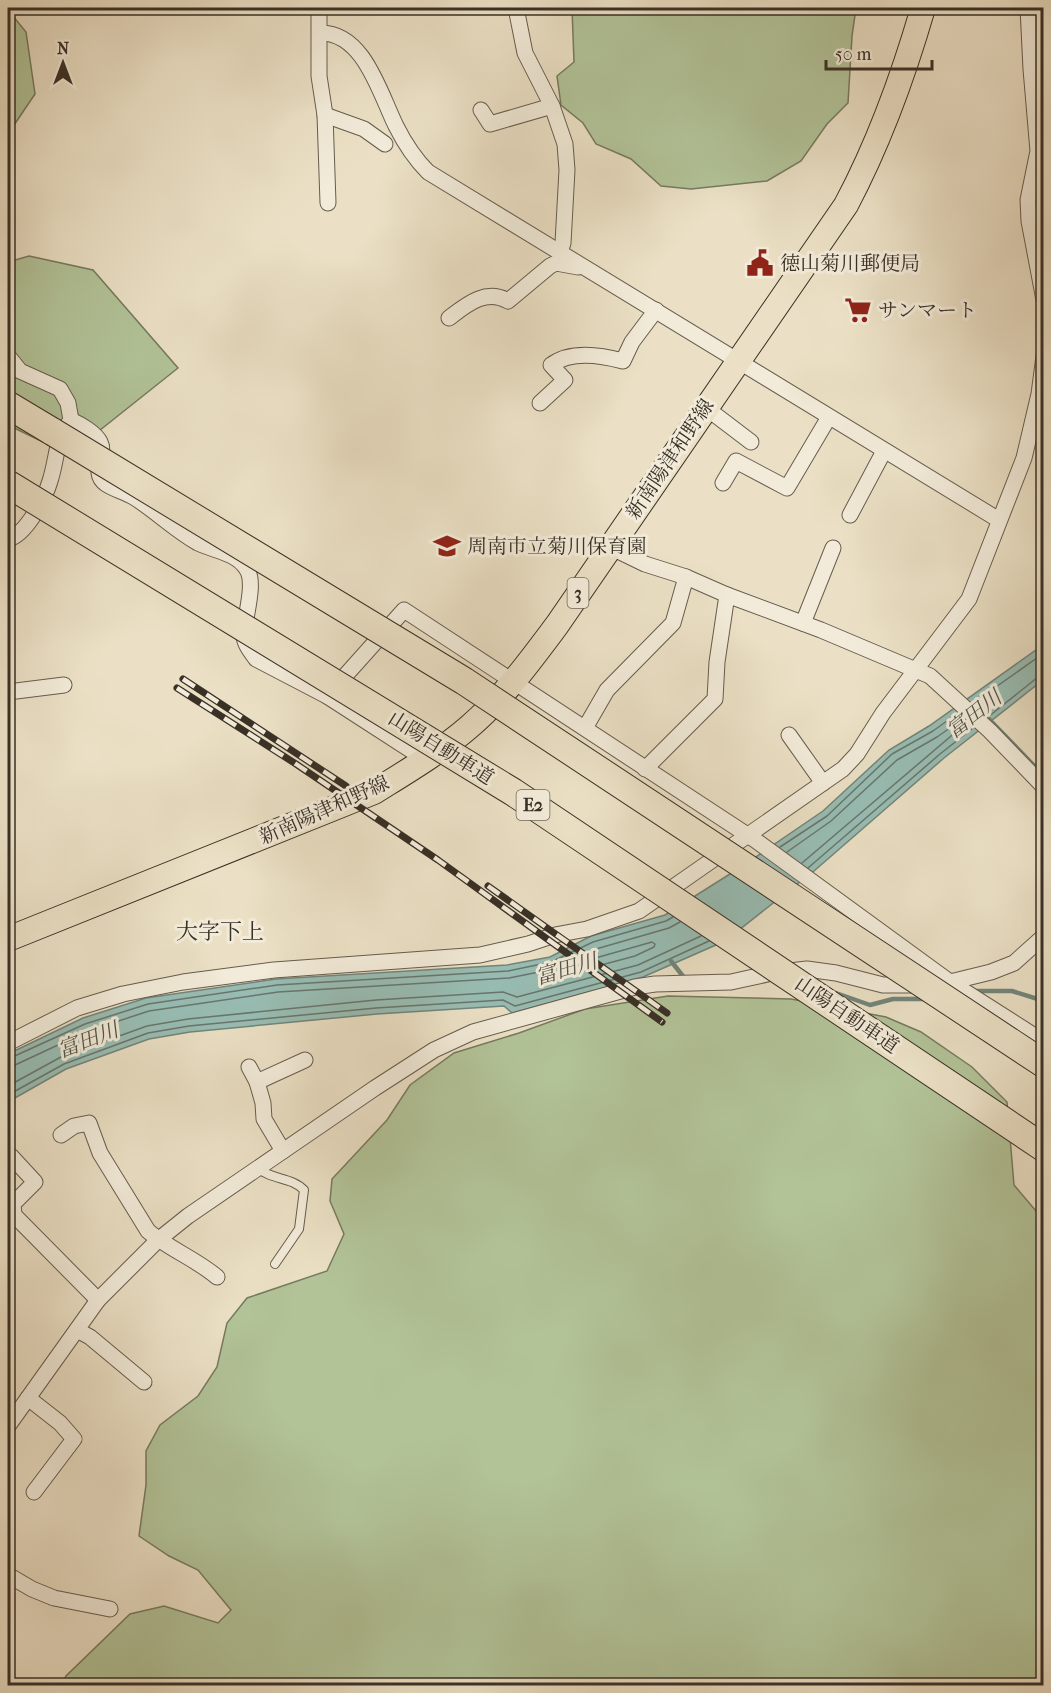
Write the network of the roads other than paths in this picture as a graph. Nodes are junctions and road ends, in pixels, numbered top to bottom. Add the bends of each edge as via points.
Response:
1 (319, 8) edge
2 (516, 8) edge
3 (923, 8) edge
4 (1028, 8) edge
5 (320, 33) junction
6 (552, 106) junction
7 (481, 110) dead end
8 (325, 116) junction
9 (385, 144) dead end
10 (328, 203) dead end
11 (560, 252) junction
12 (584, 266) junction
13 (1044, 300) edge
14 (657, 310) junction
15 (449, 318) dead end
16 (8, 356) edge
17 (1044, 356) edge
18 (738, 361) junction
19 (540, 403) dead end
20 (8, 405) edge
21 (705, 407) junction
22 (829, 417) junction
23 (62, 426) junction
24 (751, 442) dead end
25 (884, 450) junction
26 (723, 483) dead end
27 (8, 484) edge
28 (850, 516) dead end
29 (999, 520) junction
30 (8, 539) edge
31 (610, 547) junction
32 (833, 548) dead end
33 (686, 577) junction
34 (727, 595) junction
35 (803, 623) junction
36 (916, 669) junction
37 (513, 682) junction
38 (64, 685) dead end
39 (8, 692) edge
40 (327, 696) junction
41 (585, 728) junction
42 (789, 735) dead end
43 (426, 760) junction
44 (645, 770) junction
45 (823, 783) junction
46 (1042, 784) edge
47 (751, 837) junction
48 (1044, 936) edge
49 (8, 939) edge
50 (950, 982) junction
51 (1044, 1042) edge
52 (8, 1043) edge
53 (305, 1060) dead end
54 (1044, 1064) edge
55 (249, 1067) dead end
56 (257, 1083) junction
57 (61, 1135) dead end
58 (1044, 1148) edge
59 (283, 1151) junction
60 (11, 1156) dead end
61 (258, 1168) junction
62 (158, 1240) junction
63 (275, 1264) dead end
64 (217, 1277) dead end
65 (98, 1300) junction
66 (77, 1330) junction
67 (144, 1382) dead end
68 (28, 1398) junction
69 (8, 1426) edge
70 (34, 1492) dead end
71 (8, 1575) edge
72 (110, 1609) dead end

1 - 5 street
2 - 6 street via 525,53
3 - 18 main road, 新南陽津和野線 / 3 via 904,72 869,163 846,205
4 - 13 street via 1038,151 1028,200 1029,221
5 - 8 street via 319,76
5 - 11 street via 328,33 355,48 368,64 397,128 428,172
6 - 7 street via 490,124
6 - 11 street via 565,144 567,170
8 - 9 street via 364,129
8 - 10 street
11 - 12 street
12 - 14 street
12 - 15 street via 556,263 508,301 499,296 474,300
14 - 18 street
14 - 19 street via 632,342 623,361 581,355 559,359 551,365 565,380
16 - 23 street via 20,371 60,389 68,403
17 - 29 street via 1024,458
18 - 21 main road, 新南陽津和野線 / 3
18 - 22 street
20 - 23 highway
21 - 24 street
21 - 31 main road, 新南陽津和野線 / 3
22 - 25 street
22 - 26 street via 787,488 736,461
23 - 30 street via 42,501 24,528
23 - 40 street via 100,441 99,474 104,483 134,497 201,544 233,556 246,568 250,577 244,637 248,649 256,659
23 - 54 highway, bridge via 464,681
25 - 28 street
25 - 29 street
27 - 58 highway, 山陽自動車道 / E2, bridge via 513,792
29 - 36 street via 969,599
31 - 33 street
31 - 37 main road, 新南陽津和野線 / 3
32 - 35 street
33 - 34 street
33 - 41 street via 673,623 607,690
34 - 35 street
34 - 44 street via 715,699
35 - 36 street
36 - 45 street via 857,754
36 - 46 street via 930,676
37 - 40 street via 404,610
37 - 41 street
37 - 43 main road, 新南陽津和野線 / 3 via 470,727
38 - 39 street
40 - 43 street
41 - 44 street
42 - 45 street
43 - 49 main road, 新南陽津和野線 / 3 via 374,792
44 - 47 street
45 - 47 street
47 - 50 street
47 - 52 street via 639,911 587,929 480,955 274,970 183,982 77,1008
48 - 50 street via 1014,963
50 - 51 street
50 - 59 street via 883,986 807,969 731,982 635,987 473,1032 434,1050
53 - 56 street
55 - 56 street
56 - 59 street via 264,1119
57 - 62 street via 74,1126 89,1123 100,1153 148,1231
59 - 61 street
60 - 65 street via 35,1182 12,1204 14,1215
61 - 62 street
61 - 63 lane via 298,1184 303,1190 299,1229
62 - 64 street
62 - 65 street
65 - 66 street
66 - 67 street
66 - 68 street
68 - 69 street
68 - 70 street via 74,1439
71 - 72 street via 54,1598

